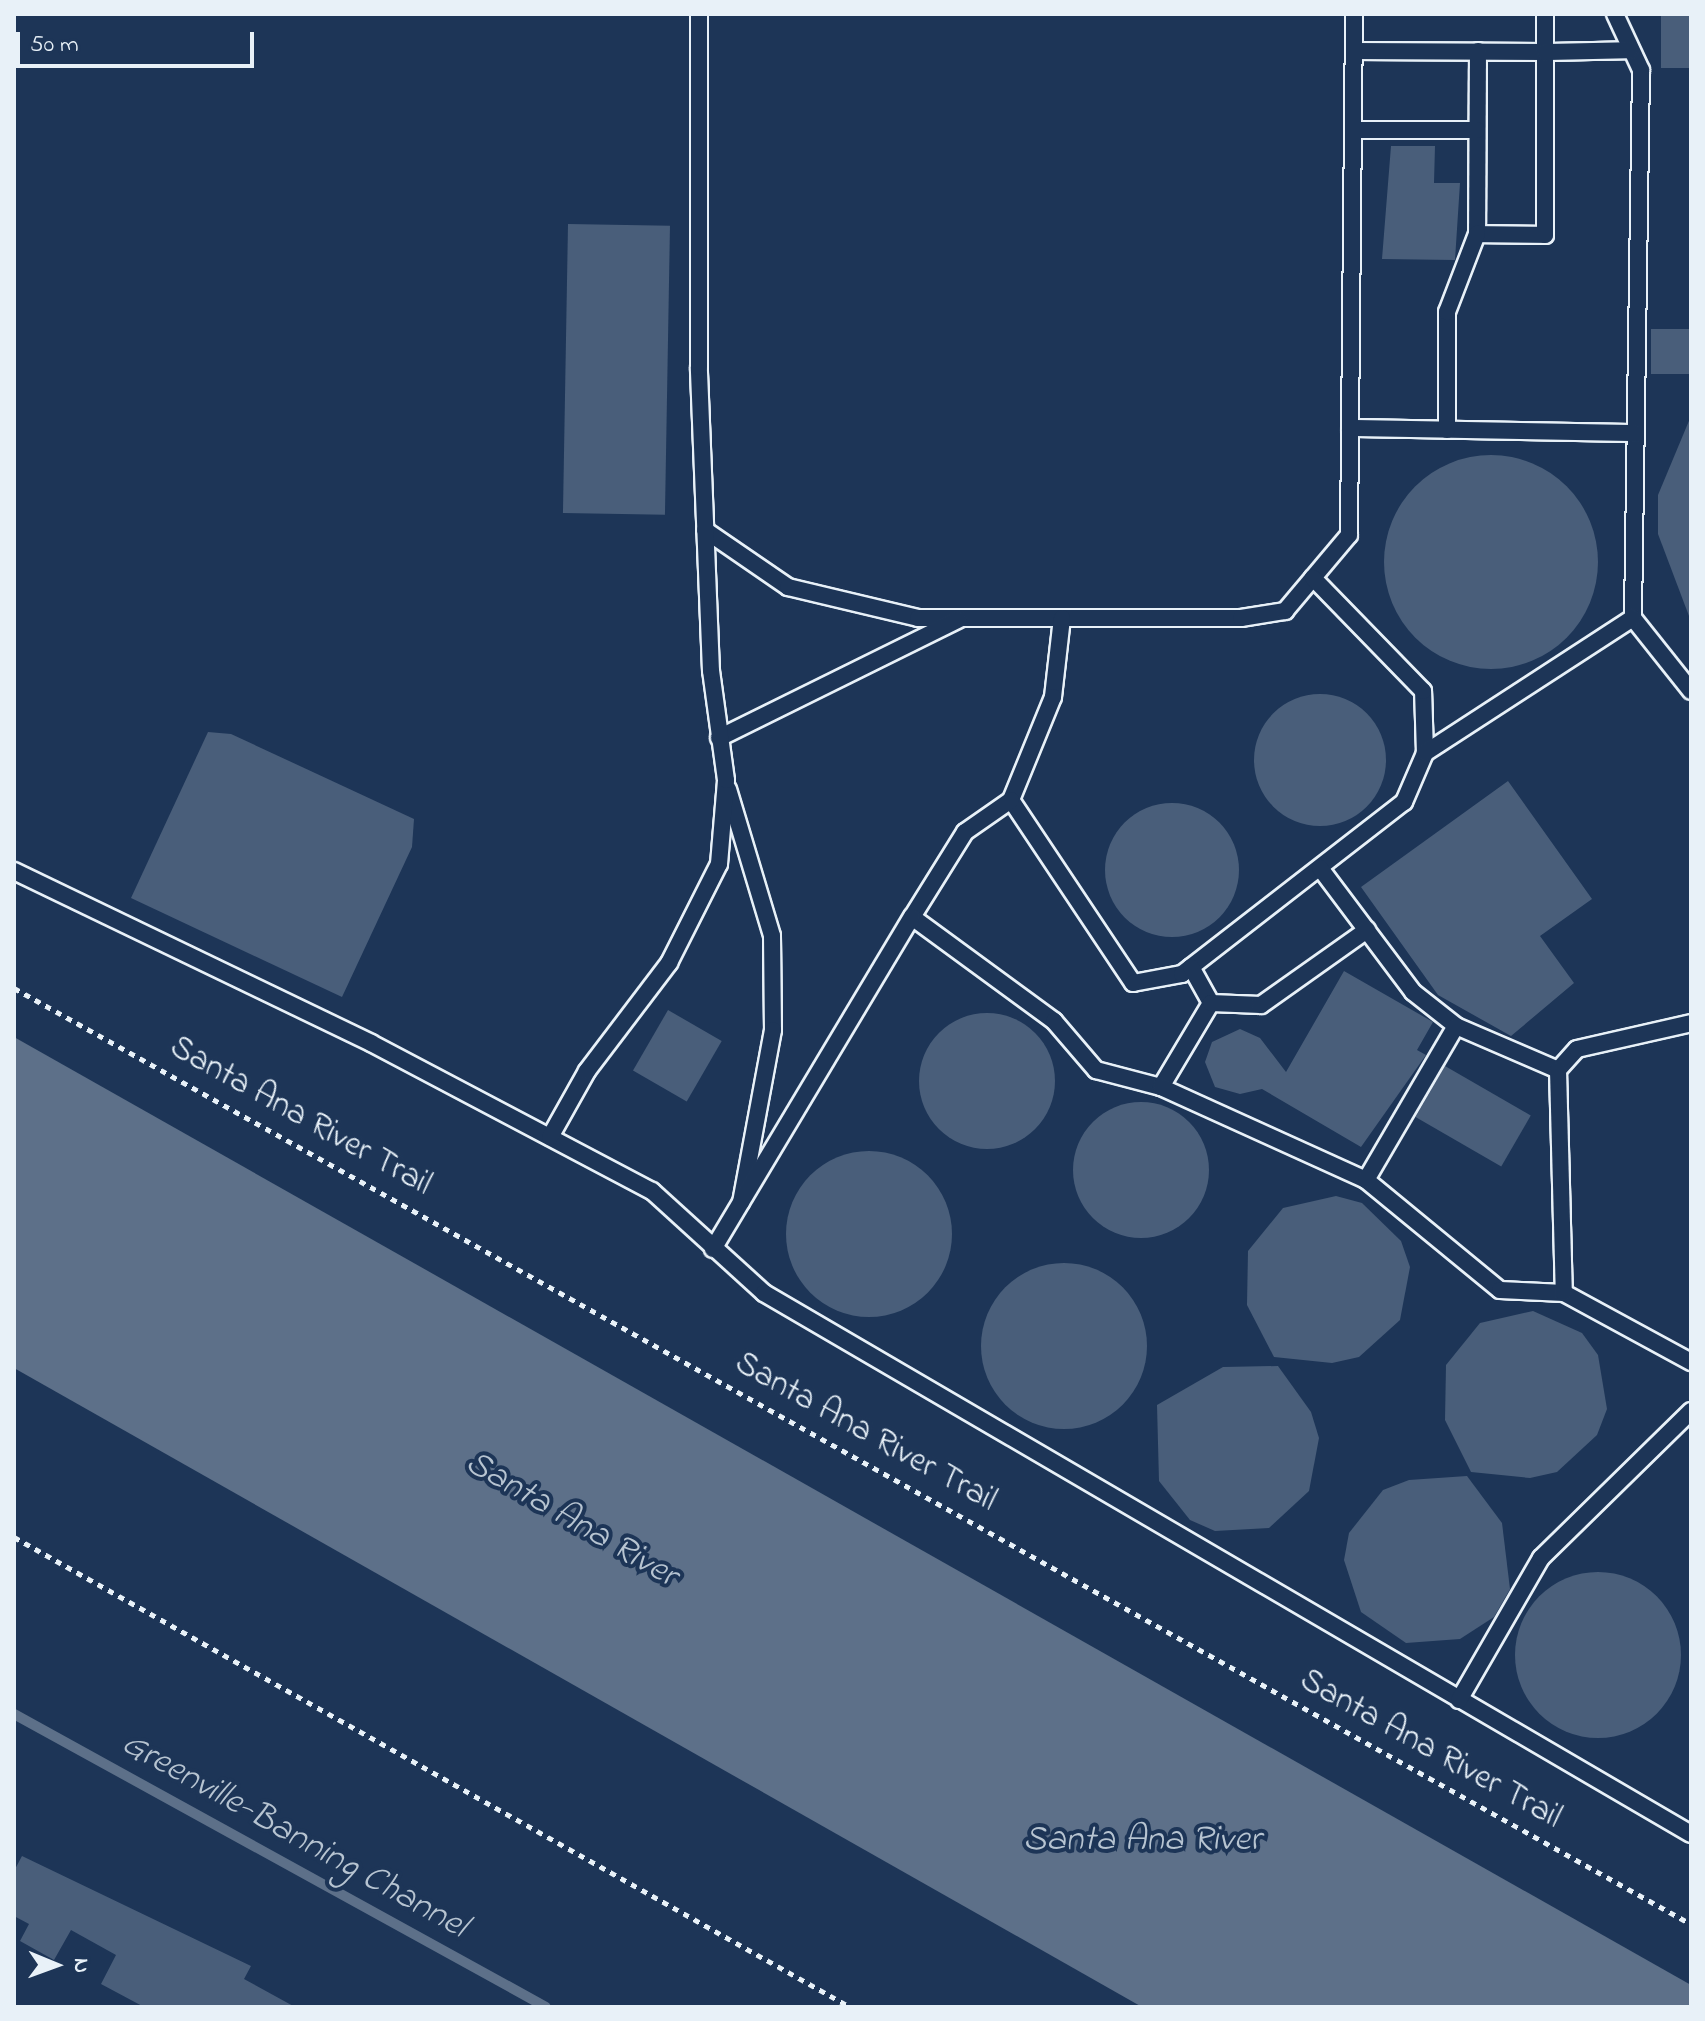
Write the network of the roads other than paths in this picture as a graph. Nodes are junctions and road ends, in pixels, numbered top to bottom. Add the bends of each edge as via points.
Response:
1 (699, 14) edge
2 (1354, 14) edge
3 (1545, 14) edge
4 (1615, 14) edge
5 (1630, 50) junction
6 (1354, 51) junction
7 (1478, 51) junction
8 (1545, 52) junction
9 (1353, 130) junction
10 (1477, 130) junction
11 (1477, 234) junction
12 (1350, 428) junction
13 (1447, 430) junction
14 (1636, 433) junction
15 (705, 530) junction
16 (1313, 578) junction
17 (963, 618) junction
18 (1062, 618) junction
19 (1633, 618) junction
20 (1691, 691) edge
21 (719, 738) junction
22 (1425, 753) junction
23 (726, 780) junction
24 (1011, 800) junction
25 (1320, 868) junction
26 (14, 871) edge
27 (912, 917) junction
28 (1367, 930) junction
29 (1191, 967) junction
30 (1211, 1003) junction
31 (1691, 1023) edge
32 (1456, 1026) junction
33 (1558, 1070) junction
34 (1161, 1087) junction
35 (550, 1137) junction
36 (1366, 1180) junction
37 (741, 1202) junction
38 (713, 1249) junction
39 (1564, 1293) junction
40 (1691, 1362) edge
41 (1691, 1411) edge
42 (1459, 1700) junction
43 (1691, 1834) edge

1 - 15 lane
2 - 6 lane
3 - 8 lane
4 - 5 lane
5 - 8 lane
5 - 14 lane via 1641,70
6 - 7 lane
6 - 9 lane
7 - 8 lane
7 - 10 lane
8 - 11 lane via 1545,235
9 - 10 lane
9 - 12 lane
10 - 11 lane
11 - 13 lane via 1447,312
12 - 13 lane
12 - 16 lane via 1349,535
13 - 14 lane
14 - 19 lane
15 - 17 lane via 788,587 918,618
15 - 21 lane
16 - 18 lane via 1285,611 1241,618
16 - 22 lane via 1423,691
17 - 18 lane
17 - 21 lane
18 - 24 lane via 1053,697
19 - 20 lane
19 - 22 lane
21 - 23 lane
22 - 25 lane via 1404,802
23 - 35 lane via 719,864 669,963 587,1071
23 - 37 lane via 772,936 773,1030
24 - 27 lane via 965,832
24 - 29 lane via 1133,983
25 - 28 lane
25 - 29 lane
26 - 35 lane
27 - 34 lane via 1054,1021 1096,1070
27 - 37 lane
28 - 30 lane via 1261,1005
28 - 32 lane via 1413,992
29 - 30 lane
30 - 34 lane
31 - 33 lane via 1577,1049
32 - 33 lane
32 - 36 lane
33 - 39 lane
34 - 36 lane
35 - 38 lane via 652,1191
36 - 39 lane via 1500,1290
37 - 38 lane
38 - 42 lane via 764,1293
39 - 40 lane
41 - 42 lane via 1541,1558
42 - 43 lane

